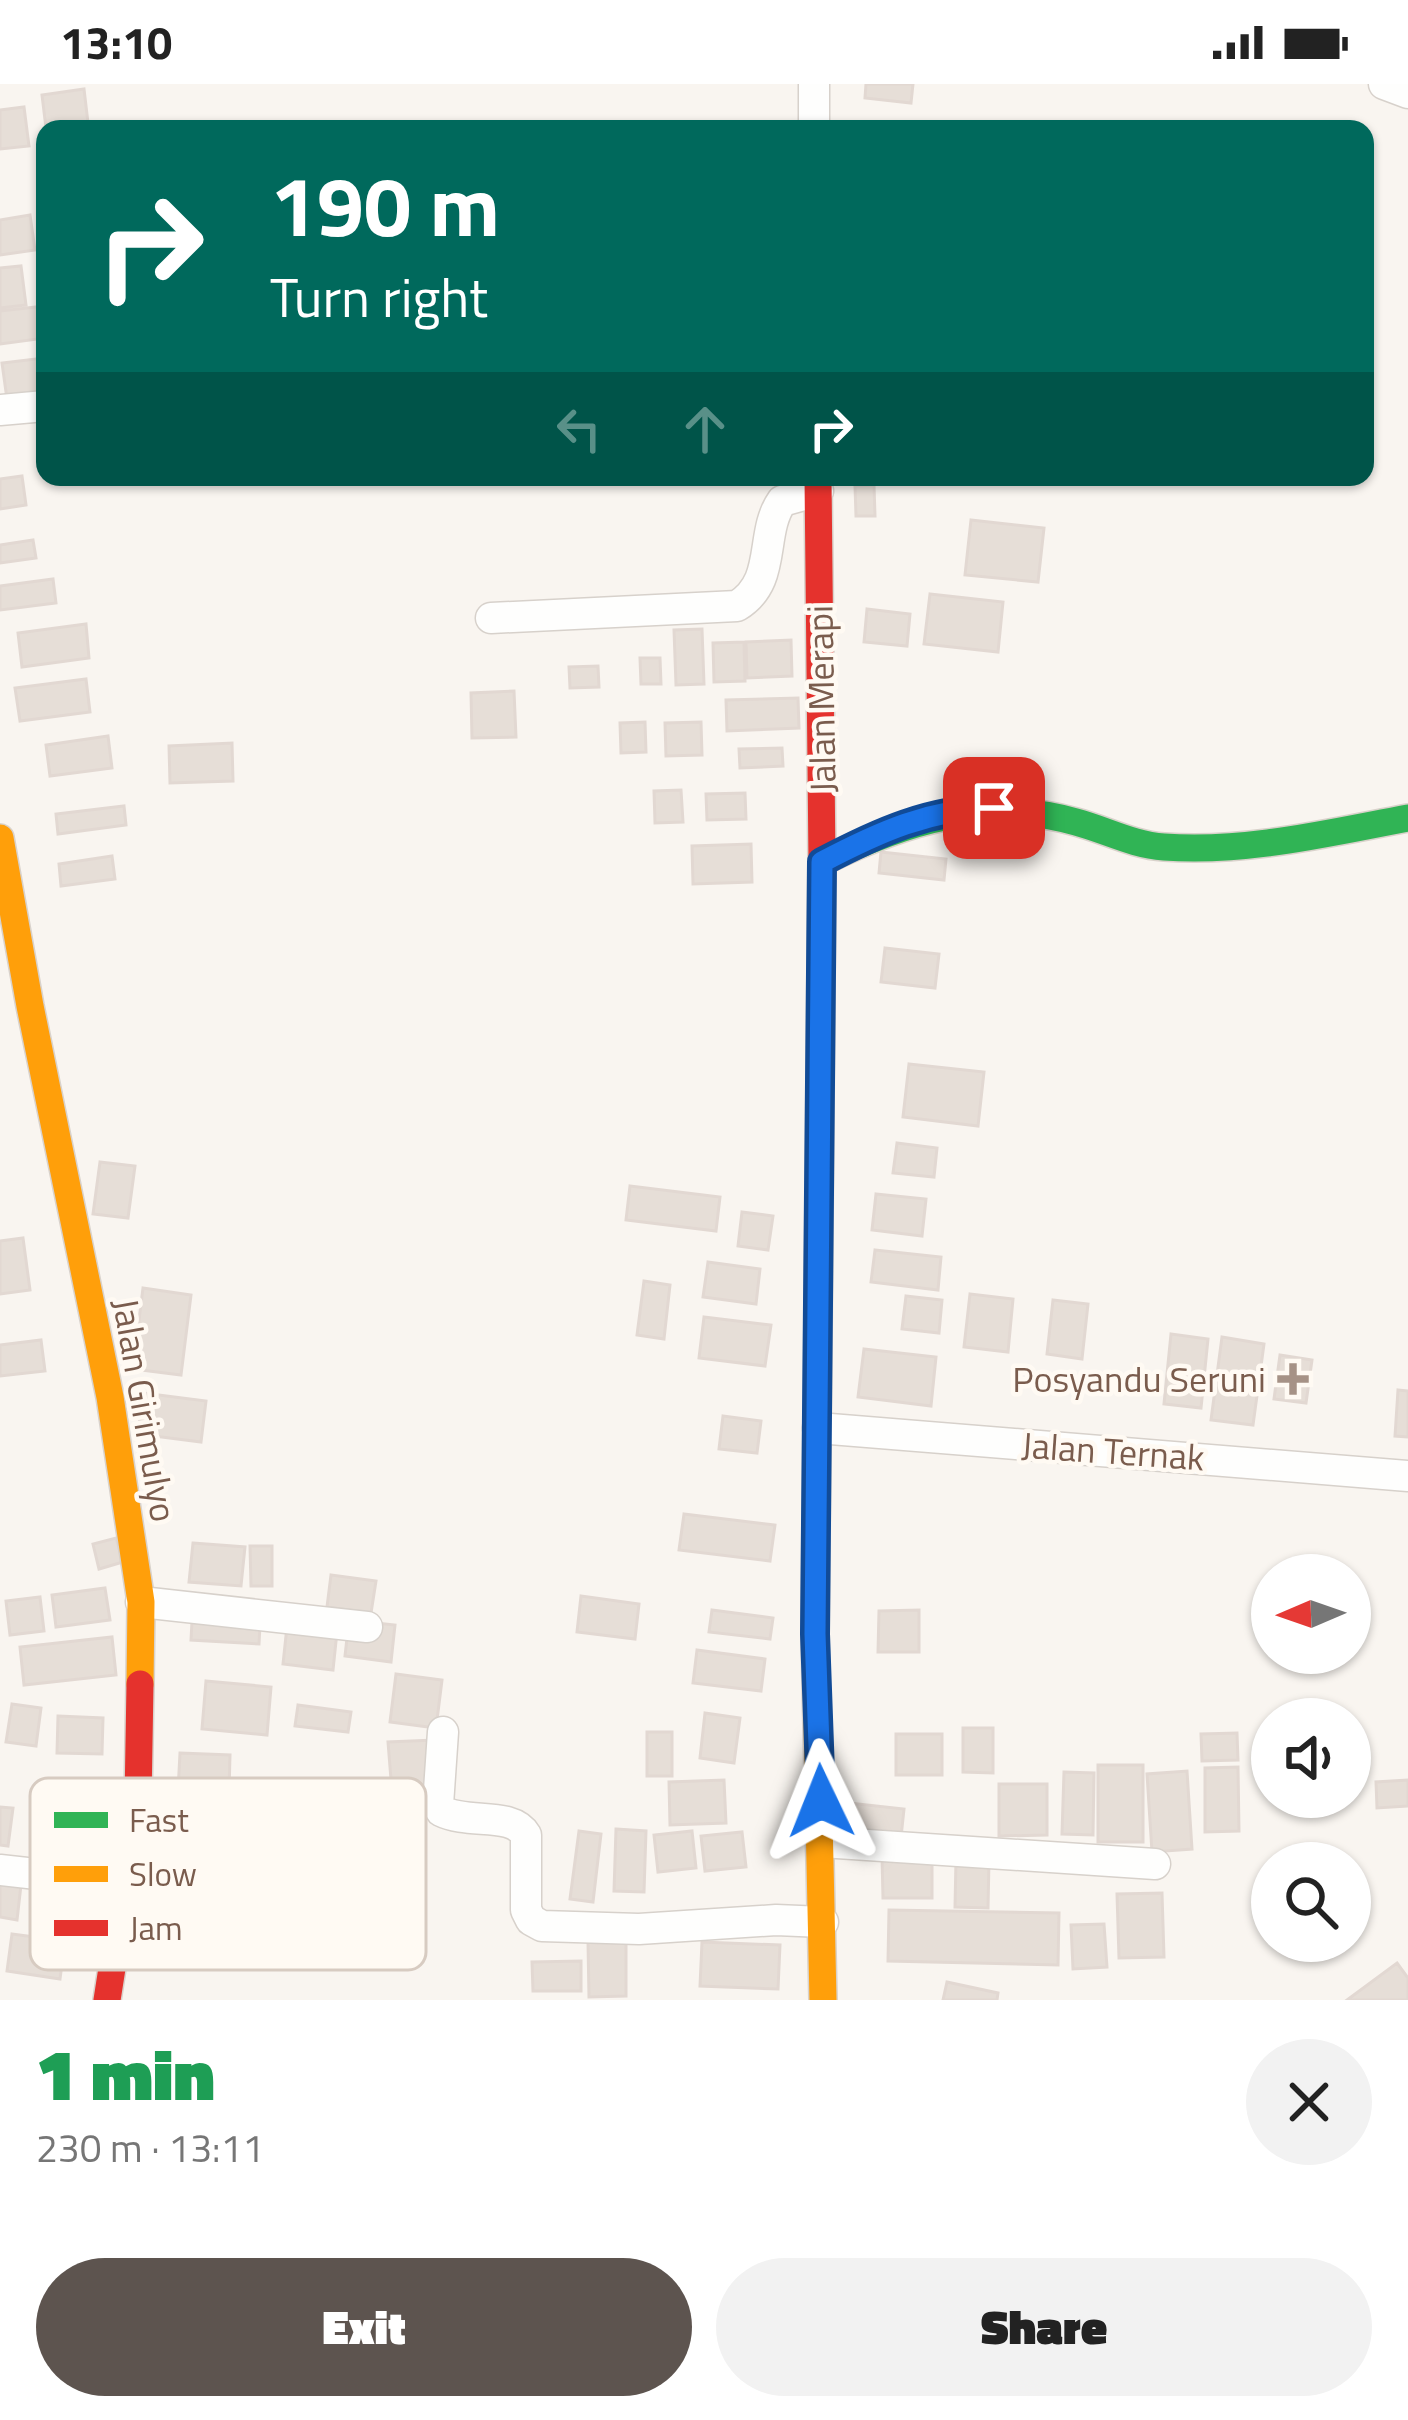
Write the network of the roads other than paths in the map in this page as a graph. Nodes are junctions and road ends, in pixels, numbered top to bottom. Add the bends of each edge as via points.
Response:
1 (814, 84) edge
2 (1384, 84) edge
3 (1408, 93) edge
4 (814, 120) edge
5 (36, 407) edge
6 (0, 410) edge
7 (814, 486) edge
8 (818, 486) edge
9 (491, 618) dead end
10 (1408, 818) edge
11 (0, 838) edge
12 (822, 862) junction
13 (12, 961) edge
14 (818, 1428) junction
15 (1408, 1476) edge
16 (141, 1602) junction
17 (367, 1628) dead end
18 (443, 1732) dead end
19 (138, 1778) edge
20 (822, 1842) junction
21 (1155, 1864) dead end
22 (0, 1870) edge
23 (30, 1873) edge
24 (823, 1922) junction
25 (112, 1970) edge
26 (107, 2000) edge
27 (823, 2000) edge

1 - 4 street
2 - 3 street
5 - 6 street
7 - 9 street via 782,500 769,562 737,606
8 - 12 street, Jalan Merapi
10 - 12 street via 1203,849 1156,847 1039,814 969,808 884,830
11 - 13 street, Jalan Girimulyo
12 - 14 street, Jalan Merapi
13 - 16 street, Jalan Girimulyo via 110,1397
14 - 15 street, Jalan Ternak
14 - 20 street, Jalan Merapi
16 - 17 street
16 - 19 street, Jalan Girimulyo
18 - 24 street via 441,1811 520,1825 526,1910 542,1926
20 - 21 street
20 - 24 street, Jalan Merapi
22 - 23 street
24 - 27 street, Jalan Merapi
25 - 26 street, Jalan Girimulyo

